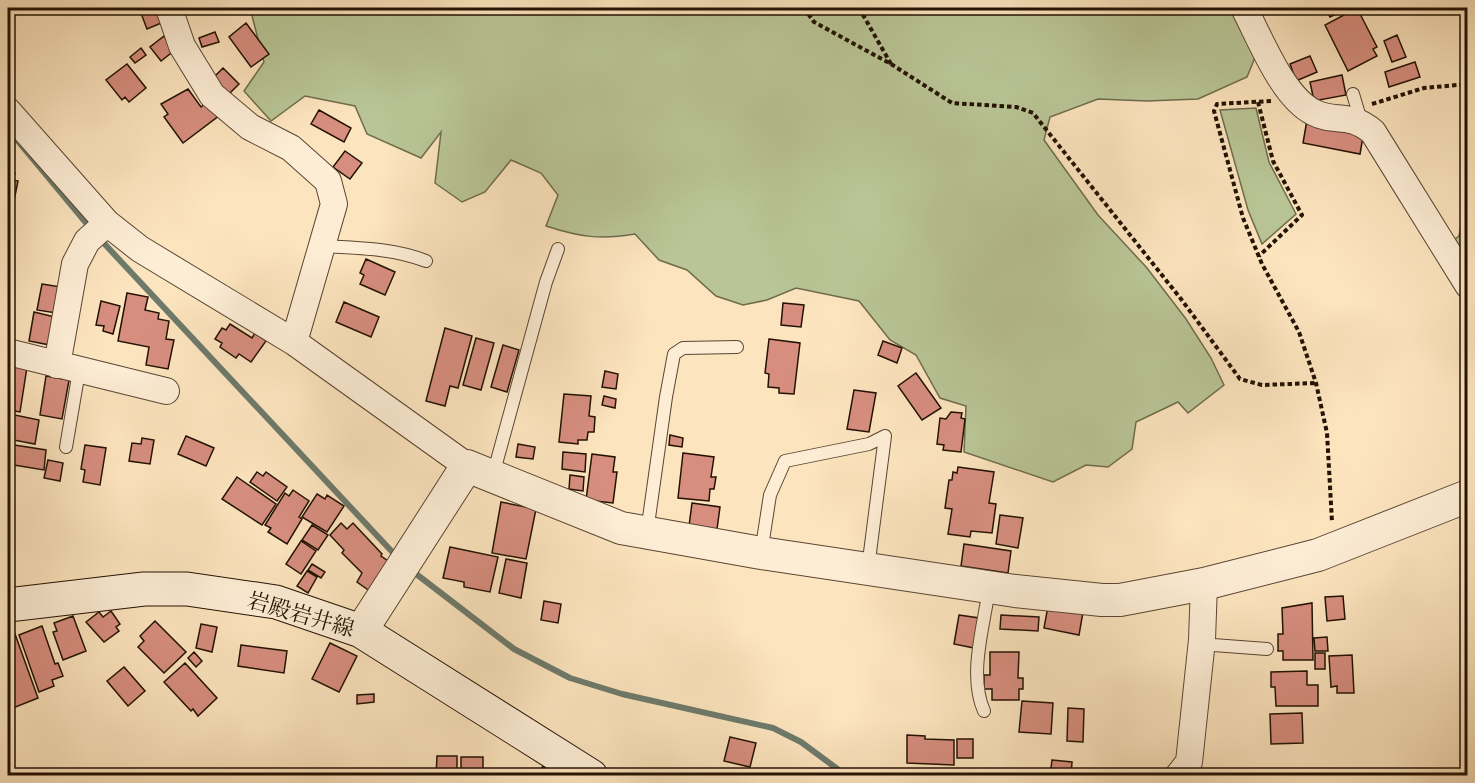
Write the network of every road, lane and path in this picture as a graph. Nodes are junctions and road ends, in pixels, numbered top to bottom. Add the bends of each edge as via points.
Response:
1 (169, 8) edge
2 (804, 8) edge
3 (859, 8) edge
4 (1244, 8) edge
5 (891, 64) junction
6 (1467, 84) edge
7 (1353, 94) dead end
8 (1295, 98) junction
9 (1258, 102) junction
10 (8, 111) edge
11 (1359, 114) junction
12 (107, 223) junction
13 (322, 246) junction
14 (558, 249) dead end
15 (1259, 256) junction
16 (426, 261) dead end
17 (1467, 285) edge
18 (294, 342) junction
19 (737, 347) dead end
20 (8, 352) edge
21 (68, 368) junction
22 (1316, 383) junction
23 (166, 391) dead end
24 (66, 447) dead end
25 (479, 472) junction
26 (1467, 496) edge
27 (647, 533) junction
28 (1333, 549) junction
29 (761, 553) junction
30 (868, 569) junction
31 (1204, 584) junction
32 (989, 587) junction
33 (8, 604) edge
34 (361, 631) junction
35 (1202, 640) junction
36 (1267, 648) dead end
37 (984, 711) dead end
38 (1183, 775) edge
39 (591, 776) edge

1 - 13 street via 183,46 212,95 250,127 291,148 328,181 334,204
2 - 5 path via 814,22
3 - 5 path
4 - 8 street
5 - 22 path via 952,102 1016,107 1033,113 1240,379 1262,385
6 - 11 path via 1424,88
7 - 11 lane
8 - 9 path
8 - 11 street via 1315,114
9 - 15 path via 1273,161 1302,214
9 - 15 path via 1217,104 1214,111 1244,218
10 - 12 street
11 - 17 street
12 - 18 street via 140,249
12 - 21 street via 87,241 75,264
13 - 16 lane via 384,250
13 - 18 street
14 - 25 lane
15 - 22 path via 1299,332
18 - 25 street
19 - 27 lane via 683,348 674,354
20 - 21 street
21 - 23 street
21 - 24 lane
22 - 28 path via 1327,433
25 - 27 street via 596,520
25 - 34 street
26 - 28 street
27 - 29 street
28 - 31 street
29 - 30 street
29 - 30 lane via 770,495 785,461 869,444 885,436
30 - 32 street
31 - 32 street via 1119,600
31 - 35 street
32 - 37 lane via 977,684
33 - 34 main road, 岩殿岩井線 via 187,588 276,602
34 - 39 main road, 岩殿岩井線
35 - 36 lane via 1213,645
35 - 38 street via 1189,762

